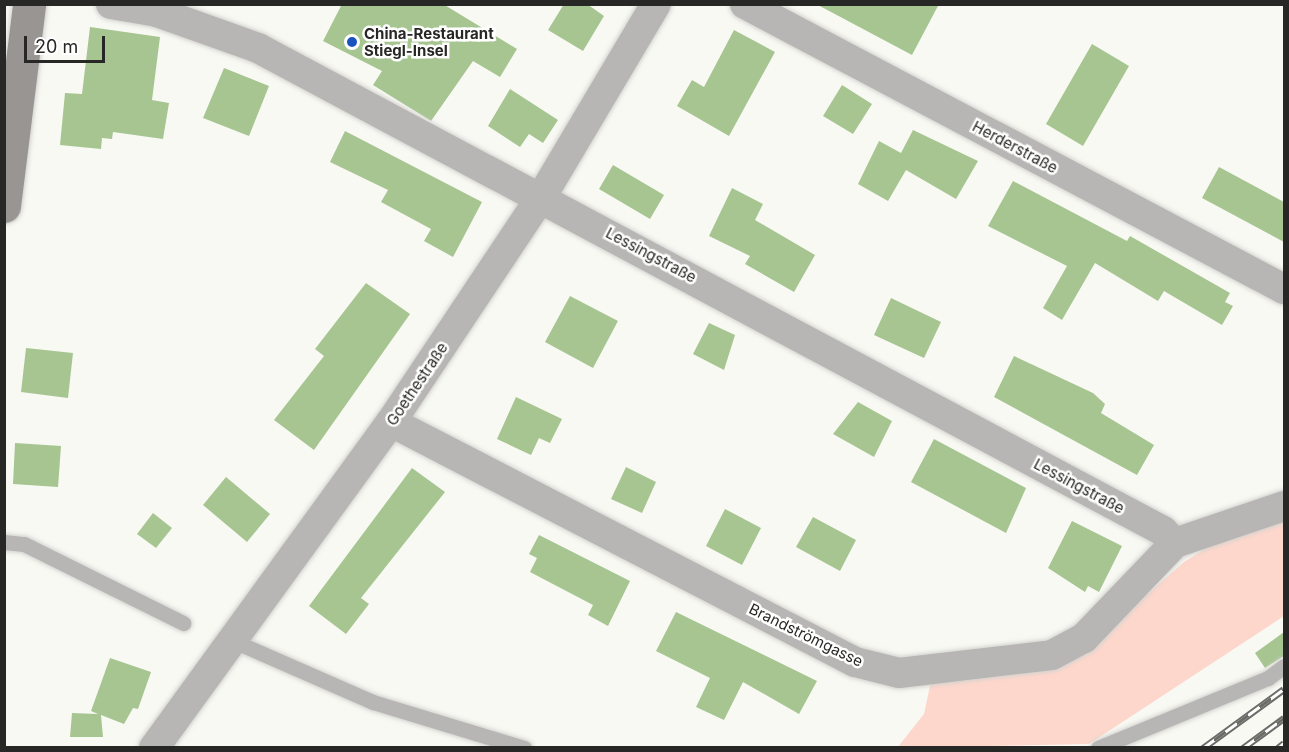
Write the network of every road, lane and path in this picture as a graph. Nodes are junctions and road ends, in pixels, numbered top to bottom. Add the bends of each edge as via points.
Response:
1 (29, 4) edge
2 (111, 4) edge
3 (656, 4) edge
4 (745, 4) edge
5 (543, 196) junction
6 (4, 206) edge
7 (1284, 289) edge
8 (392, 422) junction
9 (1284, 506) edge
10 (4, 542) edge
11 (1175, 543) junction
12 (183, 623) dead end
13 (231, 640) junction
14 (1284, 666) edge
15 (154, 747) edge
16 (524, 747) edge
17 (1098, 747) edge

1 - 6 street
2 - 5 street, Lessingstraße via 157,12 258,48
3 - 5 street, Goethestraße
4 - 7 street, Herderstraße
5 - 8 street, Goethestraße
5 - 11 street, Lessingstraße via 1163,531
8 - 11 street, Brandströmgasse via 879,670 978,666 1052,655 1084,638
8 - 13 street, Goethestraße
9 - 11 street, Brandströmgasse
10 - 12 lane via 24,544
13 - 15 street, Goethestraße
13 - 16 lane via 373,702
14 - 17 lane via 1268,678

